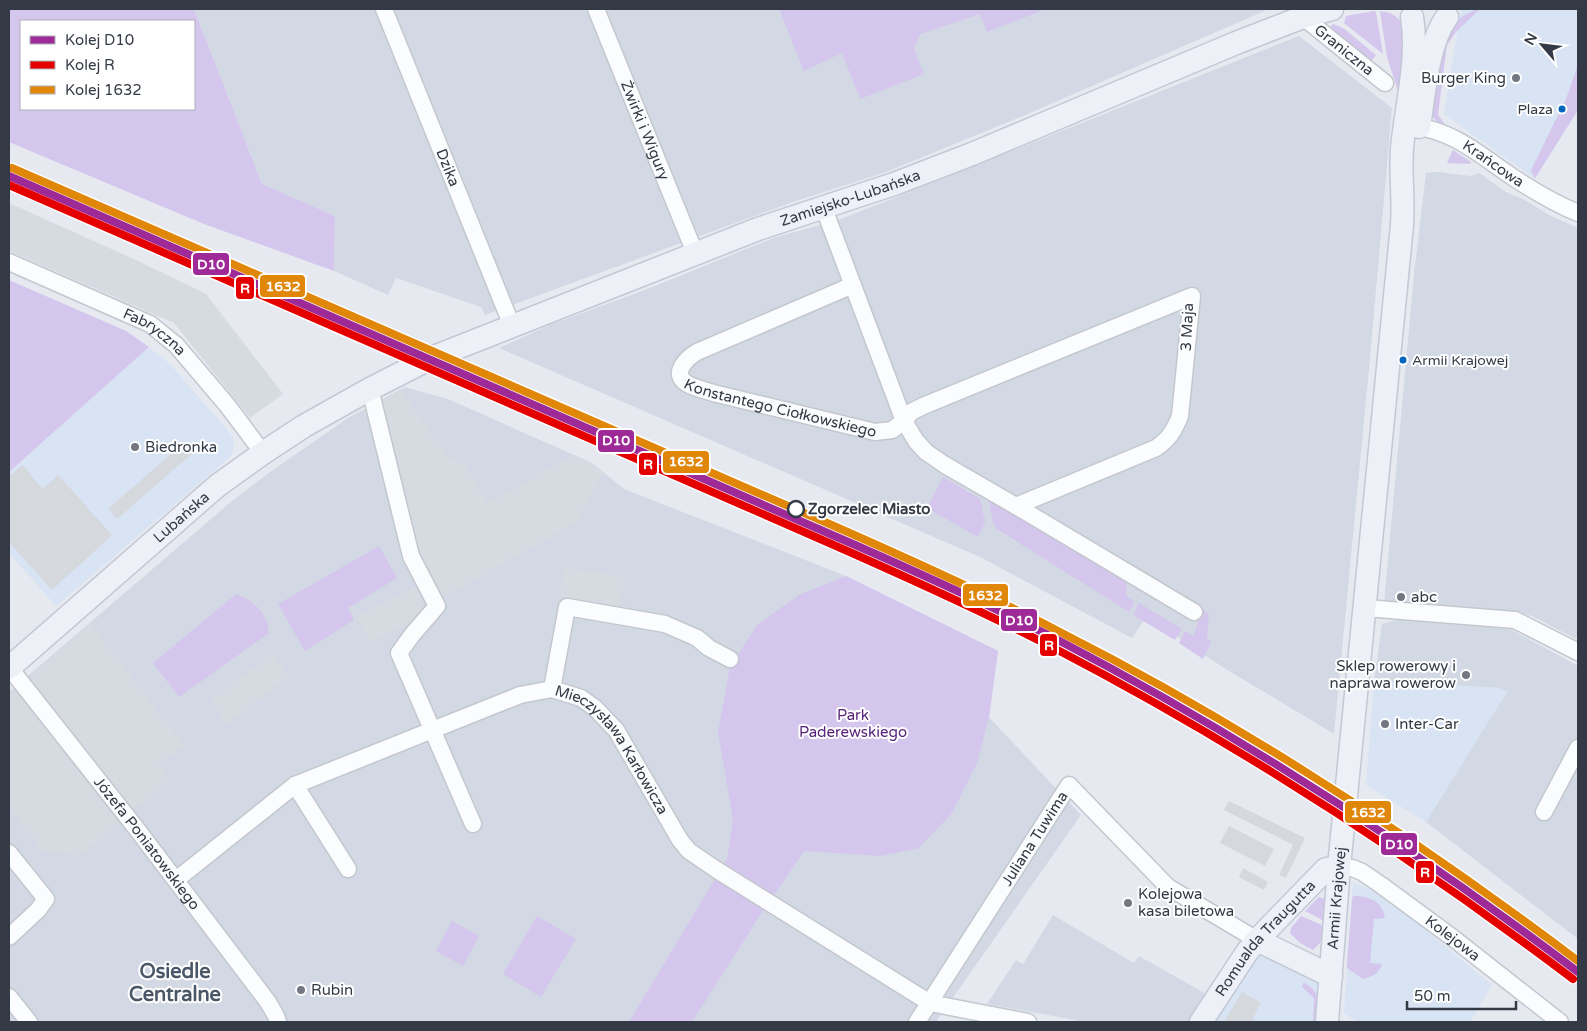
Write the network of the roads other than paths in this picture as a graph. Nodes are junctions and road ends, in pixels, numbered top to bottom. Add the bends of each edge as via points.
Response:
1 (384, 9) edge
2 (596, 9) edge
3 (1332, 9) edge
4 (1405, 11) edge
5 (1300, 13) edge
6 (1452, 13) edge
7 (1385, 84) dead end
8 (1411, 126) junction
9 (823, 206) junction
10 (1578, 213) edge
11 (695, 253) junction
12 (9, 262) edge
13 (853, 285) junction
14 (512, 326) junction
15 (370, 389) junction
16 (904, 421) junction
17 (263, 453) junction
18 (1016, 506) junction
19 (1365, 608) junction
20 (1194, 612) dead end
21 (1578, 652) edge
22 (730, 659) dead end
23 (9, 667) edge
24 (552, 689) junction
25 (434, 729) junction
26 (1578, 748) edge
27 (295, 785) junction
28 (1544, 812) dead end
29 (473, 824) dead end
30 (9, 853) edge
31 (1340, 867) junction
32 (348, 869) dead end
33 (176, 880) junction
34 (9, 937) edge
35 (1257, 940) junction
36 (1331, 976) junction
37 (9, 997) edge
38 (930, 1003) junction
39 (29, 1022) edge
40 (279, 1022) edge
41 (917, 1022) edge
42 (1028, 1022) edge
43 (1201, 1022) edge
44 (1327, 1022) edge
45 (1560, 1022) edge

1 - 14 street, Dzika
2 - 11 street, Żwirki i Wigury
3 - 5 main road, Zamiejsko-Lubańska
4 - 6 main road via 1422,21 1435,21
4 - 8 main road, Armii Krajowej via 1415,47
5 - 7 street, Graniczna
5 - 9 main road, Zamiejsko-Lubańska via 972,154 894,184
6 - 8 main road, Armii Krajowej via 1438,31
8 - 10 street, Krańcowa via 1436,130 1455,138 1538,193
8 - 19 main road, Armii Krajowej via 1401,179 1403,208
9 - 11 main road, Zamiejsko-Lubańska
9 - 13 street, Konstantego Ciołkowskiego
11 - 14 main road, Zamiejsko-Lubańska
12 - 17 street, Fabryczna via 150,324 176,345
13 - 16 street, Konstantego Ciołkowskiego
13 - 16 street, Konstantego Ciołkowskiego via 687,357 680,372 682,379 689,385 713,393 875,432 892,430
14 - 15 main road, Zamiejsko-Lubańska via 429,359
15 - 17 main road, Lubańska
15 - 25 street via 411,556 437,606 399,653
16 - 18 street, Konstantego Ciołkowskiego via 926,452
16 - 18 street, 3 Maja via 911,412 923,406 1192,296 1180,416 1167,440 1156,448
17 - 23 main road, Lubańska via 188,510
18 - 20 street, Konstantego Ciołkowskiego
19 - 21 street via 1515,620
19 - 31 main road, Armii Krajowej
22 - 24 street via 697,638 665,624 567,607
23 - 33 street, Józefa Poniatowskiego
24 - 25 street, Mieczysława Karłowicza via 520,696
24 - 38 street, Mieczysława Karłowicza via 581,698 616,730 689,851
25 - 27 street, Mieczysława Karłowicza
25 - 29 street
26 - 28 street
27 - 32 street
27 - 33 street, Mieczysława Karłowicza
30 - 34 street via 46,899
31 - 35 main road, Romualda Traugutta via 1326,869
31 - 36 main road, Armii Krajowej
31 - 45 street, Kolejowa via 1362,872
33 - 40 street, Józefa Poniatowskiego via 268,1002
35 - 36 main road
35 - 38 street, Juliana Tuwima via 1168,887 1069,785
35 - 43 main road, Romualda Traugutta
36 - 44 main road, Armii Krajowej
37 - 39 street
38 - 41 street, Juliana Tuwima
38 - 42 street, Mieczysława Karłowicza

